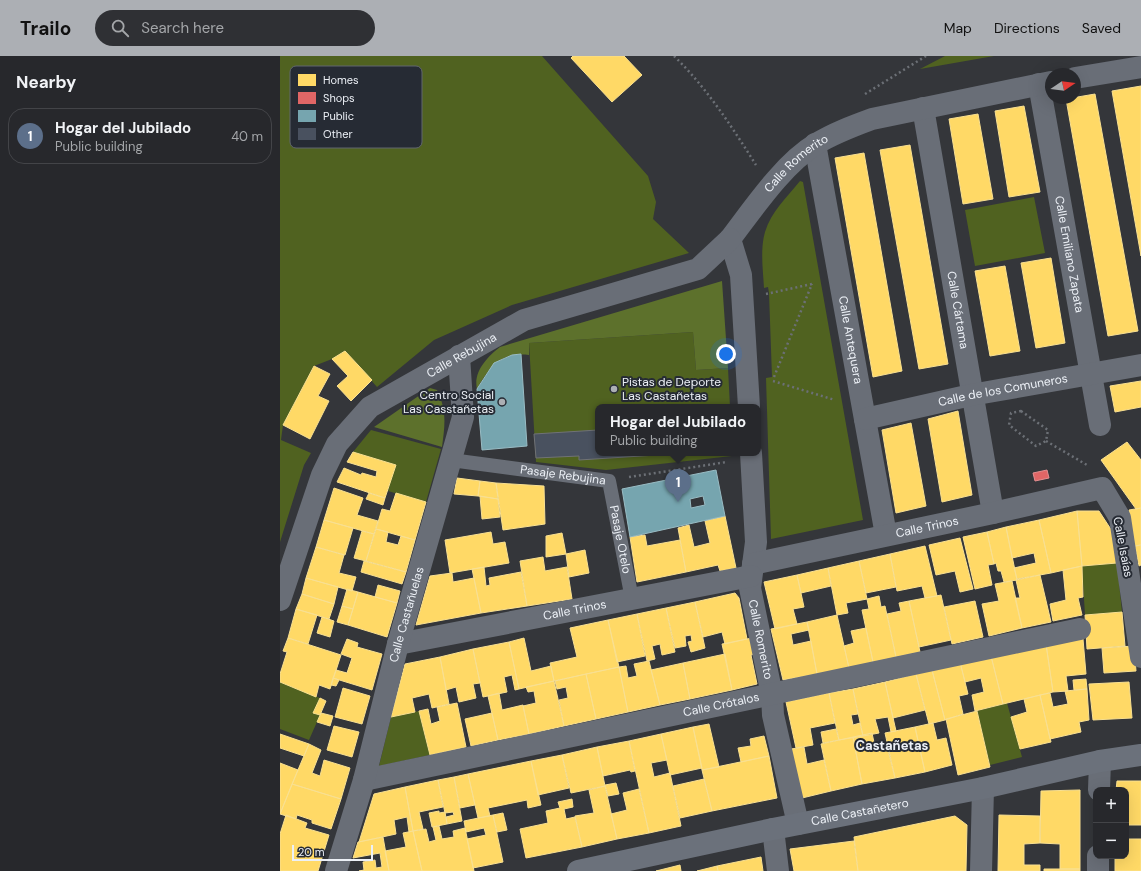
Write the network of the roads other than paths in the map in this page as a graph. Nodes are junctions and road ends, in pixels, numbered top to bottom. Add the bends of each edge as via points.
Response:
1 (1141, 67) edge
2 (1081, 77) edge
3 (1045, 83) edge
4 (1048, 104) edge
5 (923, 108) junction
6 (815, 144) junction
7 (730, 239) junction
8 (459, 356) junction
9 (1141, 365) edge
10 (1090, 374) junction
11 (971, 396) junction
12 (749, 404) edge
13 (865, 419) junction
14 (1100, 425) dead end
15 (751, 456) edge
16 (451, 460) junction
17 (609, 481) joint
18 (1102, 488) joint
19 (993, 513) junction
20 (886, 535) junction
21 (752, 570) junction
22 (632, 599) junction
23 (280, 600) edge
24 (1080, 629) dead end
25 (398, 644) junction
26 (1141, 657) edge
27 (772, 695) junction
28 (1141, 755) edge
29 (1100, 761) junction
30 (364, 780) junction
31 (1099, 787) edge
32 (983, 788) junction
33 (798, 824) junction
34 (773, 829) junction
35 (1098, 859) edge
36 (336, 871) edge
37 (578, 871) edge
38 (778, 871) edge
39 (981, 871) edge
40 (1098, 871) edge

1 - 2 street
3 - 5 street, Calle Romerito
4 - 10 street, Calle Emiliano Zapata
5 - 6 street, Calle Romerito via 872,119
5 - 11 street, Calle Cártama
6 - 7 street, Calle Romerito via 783,171
6 - 13 street, Calle Antequera
7 - 8 street, Calle Rebujina via 698,270 524,320
7 - 12 street via 741,275
8 - 16 street, Calle Castañuelas via 463,417
8 - 23 street, Calle Rebujina via 370,407 337,444 322,475
9 - 10 street, Calle de los Comuneros
10 - 11 street, Calle de los Comuneros
10 - 14 street, Calle Emiliano Zapata
11 - 13 street, Calle de los Comuneros
11 - 19 street, Calle Cártama
13 - 20 street, Calle Antequera
15 - 21 street, Calle Romerito via 756,542
16 - 17 lane, Pasaje Rebujina
16 - 25 street, Calle Castañuelas
17 - 22 lane, Pasaje Otelo
18 - 19 street, Calle Trinos
18 - 26 street, Calle Isaías via 1120,518
19 - 20 street, Calle Trinos
20 - 21 street, Calle Trinos
21 - 22 street, Calle Trinos
21 - 27 street, Calle Romerito via 750,588
22 - 25 street, Calle Trinos
24 - 27 street, Calle Crótalos
25 - 30 street, Calle Castañuelas
27 - 30 street, Calle Crótalos
27 - 33 street, Calle Romerito via 773,715
28 - 29 street, Calle Castañetero
29 - 31 street
29 - 32 street, Calle Castañetero
30 - 36 street, Calle Castañuelas
32 - 33 street, Calle Castañetero
32 - 39 street
33 - 34 street, Calle Castañetero
34 - 37 street, Calle Castañetero
34 - 38 street
35 - 40 street

